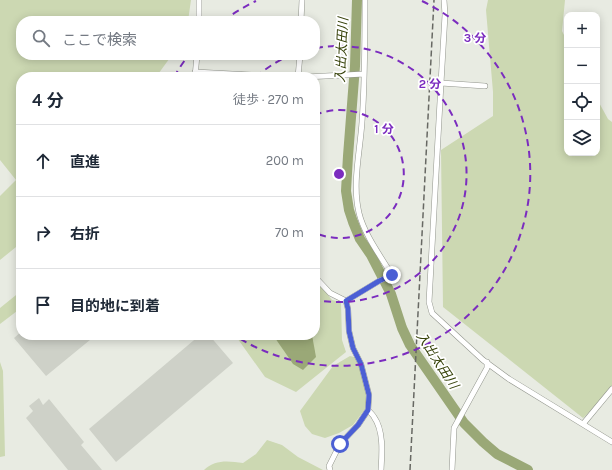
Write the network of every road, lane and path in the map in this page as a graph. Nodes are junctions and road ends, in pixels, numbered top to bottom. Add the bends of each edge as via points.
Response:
1 (199, 0) edge
2 (302, 0) edge
3 (365, 0) edge
4 (444, 0) edge
5 (199, 16) edge
6 (301, 16) edge
7 (196, 60) edge
8 (300, 60) edge
9 (195, 72) edge
10 (298, 72) edge
11 (364, 74) junction
12 (320, 76) edge
13 (441, 83) junction
14 (485, 86) dead end
15 (320, 282) edge
16 (346, 301) junction
17 (487, 362) junction
18 (612, 389) edge
19 (368, 410) junction
20 (582, 424) junction
21 (612, 442) edge
22 (330, 470) edge
23 (381, 470) edge
24 (452, 470) edge

1 - 5 street
2 - 6 street
3 - 11 street
4 - 13 street
7 - 9 street
8 - 10 street
11 - 12 street
11 - 16 street via 356,200 359,215 370,239 392,275
13 - 14 street
13 - 17 street via 429,302 432,313
15 - 16 street via 330,293
16 - 19 street via 353,348 361,364 369,395
17 - 20 street via 509,379
17 - 24 street via 487,368 454,428
18 - 20 street
19 - 22 street via 340,444 329,466
19 - 23 street via 379,428 382,444
20 - 21 street

